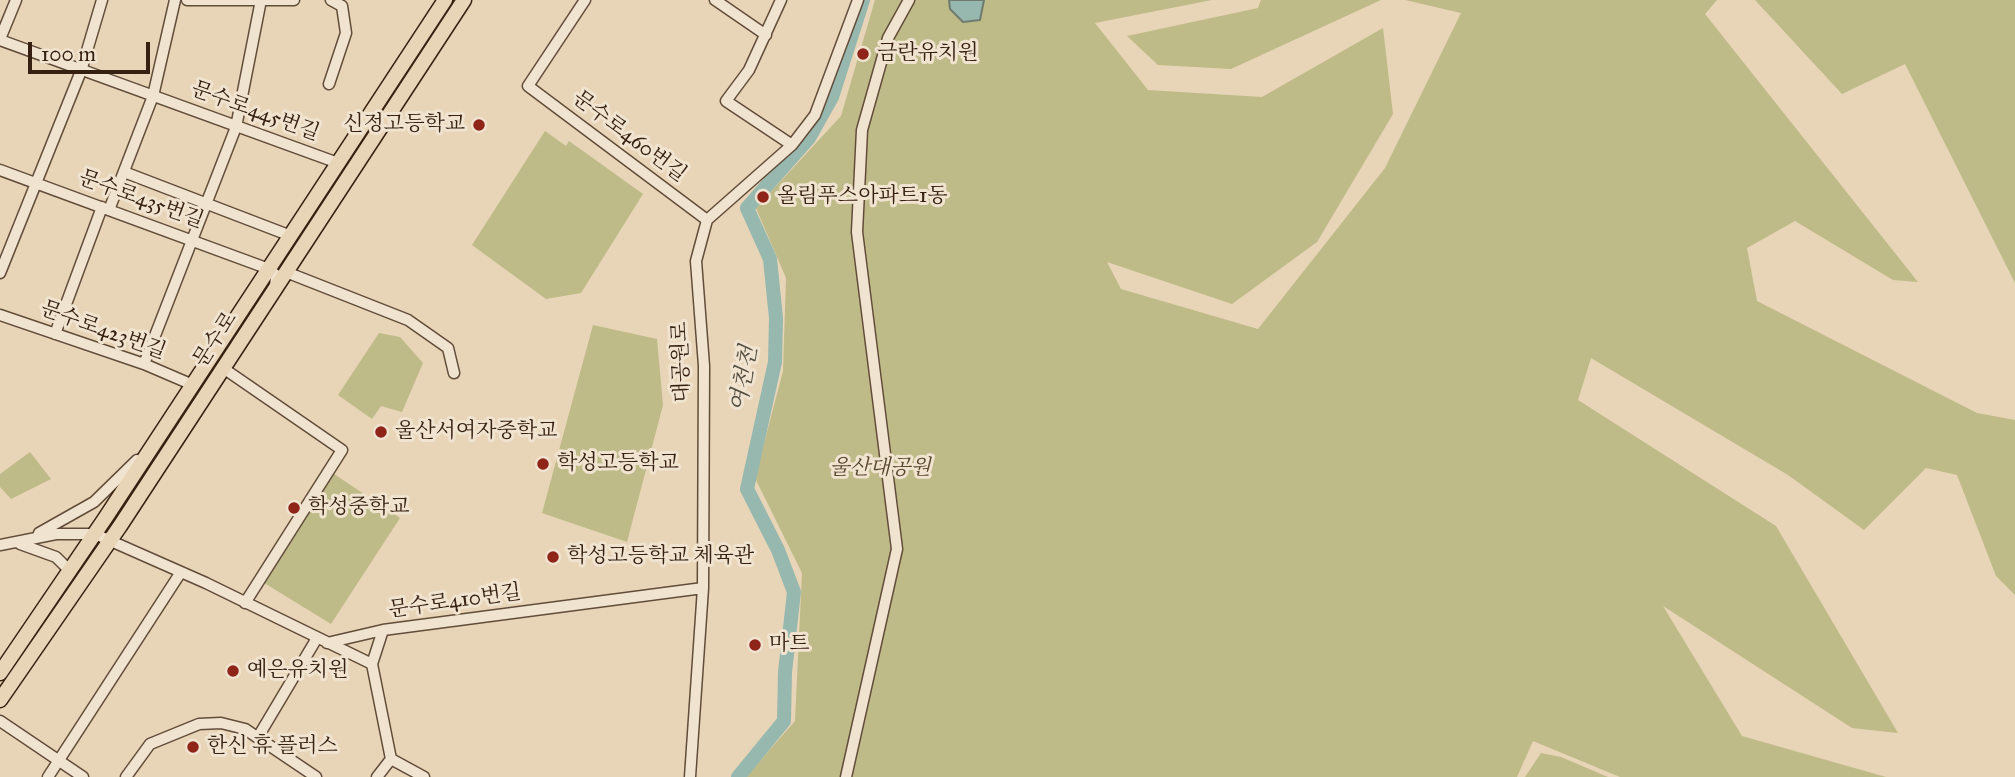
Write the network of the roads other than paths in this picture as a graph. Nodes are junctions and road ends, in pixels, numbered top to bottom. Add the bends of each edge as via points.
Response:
1 (16, 0) edge
2 (102, 0) edge
3 (175, 0) edge
4 (187, 0) edge
5 (293, 0) edge
6 (331, 0) edge
7 (445, 0) edge
8 (461, 0) edge
9 (585, 0) edge
10 (715, 0) edge
11 (781, 0) edge
12 (846, 0) edge
13 (909, 0) edge
14 (261, 1) edge
15 (858, 4) edge
16 (766, 35) junction
17 (0, 40) edge
18 (418, 41) junction
19 (432, 49) junction
20 (81, 71) junction
21 (329, 84) dead end
22 (153, 96) junction
23 (236, 127) junction
24 (792, 145) junction
25 (338, 163) junction
26 (0, 170) edge
27 (124, 172) junction
28 (35, 183) junction
29 (206, 204) junction
30 (106, 209) junction
31 (309, 209) junction
32 (321, 218) junction
33 (707, 220) junction
34 (290, 236) junction
35 (192, 238) junction
36 (269, 269) junction
37 (286, 272) junction
38 (0, 273) edge
39 (275, 289) junction
40 (0, 315) edge
41 (55, 334) junction
42 (144, 364) junction
43 (223, 368) junction
44 (454, 373) dead end
45 (193, 386) junction
46 (159, 437) junction
47 (95, 534) junction
48 (111, 539) junction
49 (17, 543) junction
50 (0, 545) edge
51 (70, 570) junction
52 (181, 572) junction
53 (703, 588) junction
54 (245, 603) junction
55 (383, 630) junction
56 (322, 640) junction
57 (372, 664) junction
58 (0, 673) edge
59 (0, 700) edge
60 (0, 721) edge
61 (258, 737) junction
62 (391, 759) junction
63 (60, 760) junction
64 (48, 777) edge
65 (83, 777) edge
66 (126, 777) edge
67 (316, 777) edge
68 (377, 777) edge
69 (424, 777) edge
70 (690, 777) edge
71 (846, 777) edge

1 - 17 street
2 - 20 street
3 - 22 street
4 - 14 street
5 - 14 street
6 - 21 street via 342,6 346,33
7 - 18 main road, 문수로
8 - 19 main road, 문수로
9 - 33 street, 문수로460번길 via 528,86
10 - 16 street
11 - 16 street
12 - 15 street
13 - 71 street via 888,38 862,130 857,232 897,549
14 - 23 street
15 - 24 street via 816,115
16 - 24 street via 749,70 726,101
17 - 20 street, 문수로445번길
18 - 19 main road via 427,29 436,28
18 - 25 main road, 문수로
19 - 32 main road, 문수로
20 - 22 street, 문수로445번길
20 - 28 street
22 - 23 street, 문수로445번길
22 - 27 street
23 - 25 street, 문수로445번길
23 - 29 street
24 - 33 street
25 - 31 main road, 문수로
26 - 28 street, 문수로435번길
27 - 29 street
27 - 30 street
28 - 30 street, 문수로435번길
28 - 38 street
29 - 34 street
29 - 35 street
30 - 35 street, 문수로435번길
30 - 41 street
31 - 32 main road via 304,230
31 - 34 main road, 문수로
32 - 37 main road, 문수로
33 - 53 street, 대공원로 via 696,261 704,366
34 - 36 main road, 문수로
35 - 36 street, 문수로435번길
35 - 42 street
36 - 39 street via 276,277
36 - 45 main road, 문수로
37 - 39 main road, 문수로
37 - 44 street via 408,320 448,348
39 - 43 main road, 문수로
40 - 41 street, 문수로423번길
41 - 42 street, 문수로423번길
42 - 45 street, 문수로423번길
43 - 48 main road, 문수로
43 - 54 street via 342,450
45 - 46 main road, 문수로
46 - 47 main road, 문수로
46 - 49 street via 94,502
47 - 48 street
47 - 49 street via 56,534
47 - 51 main road, 문수로
48 - 52 street
48 - 59 main road, 문수로
49 - 50 street
49 - 51 street via 56,557
51 - 58 main road, 문수로
52 - 54 street
52 - 63 street
53 - 55 street, 문수로410번길
53 - 70 street, 대공원로
54 - 56 street
55 - 56 street
55 - 57 street, 문수로410번길
56 - 57 street
56 - 61 street
57 - 62 street
60 - 63 street
61 - 66 street via 234,724 199,724 150,744
61 - 67 street
62 - 68 street
62 - 69 street
63 - 64 street
63 - 65 street

